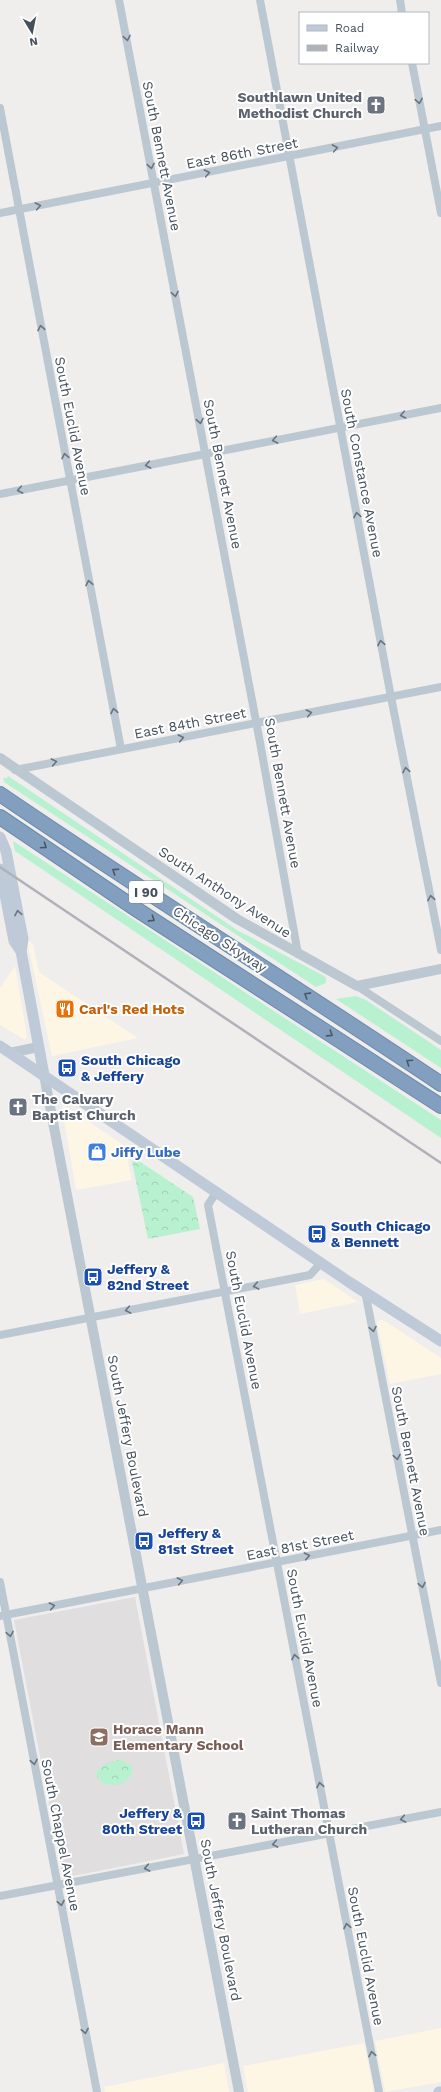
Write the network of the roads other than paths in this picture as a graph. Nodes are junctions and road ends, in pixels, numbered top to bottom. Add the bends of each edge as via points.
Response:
1 (119, 0) edge
2 (260, 0) edge
3 (400, 0) edge
4 (402, 12) edge
5 (412, 64) edge
6 (0, 108) edge
7 (441, 126) edge
8 (425, 130) junction
9 (289, 157) junction
10 (154, 183) junction
11 (19, 210) junction
12 (0, 213) edge
13 (441, 213) edge
14 (441, 408) edge
15 (341, 428) junction
16 (206, 454) junction
17 (70, 480) junction
18 (0, 494) edge
19 (441, 687) edge
20 (391, 697) junction
21 (257, 723) junction
22 (121, 749) junction
23 (0, 758) edge
24 (15, 770) junction
25 (3, 796) edge
26 (6, 821) edge
27 (0, 837) edge
28 (0, 869) edge
29 (441, 950) edge
30 (21, 952) junction
31 (298, 954) junction
32 (441, 969) edge
33 (357, 986) junction
34 (441, 1041) edge
35 (0, 1046) edge
36 (38, 1047) junction
37 (5, 1054) edge
38 (44, 1075) junction
39 (441, 1084) edge
40 (441, 1106) edge
41 (217, 1191) junction
42 (321, 1263) junction
43 (366, 1291) junction
44 (225, 1292) junction
45 (90, 1318) junction
46 (0, 1335) edge
47 (441, 1341) edge
48 (441, 1530) edge
49 (413, 1536) junction
50 (277, 1562) junction
51 (0, 1582) edge
52 (142, 1589) junction
53 (3, 1616) edge
54 (441, 1683) edge
55 (441, 1812) edge
56 (329, 1833) junction
57 (194, 1859) junction
58 (58, 1885) junction
59 (0, 1896) edge
60 (97, 2092) edge
61 (239, 2092) edge
62 (379, 2092) edge

1 -> 10 street, South Bennett Avenue
2 - 9 street, South Constance Avenue
3 - 4 street
5 -> 8 street
6 - 11 street, South Euclid Avenue
7 - 8 street, East 86th Street
9 -> 8 street, East 86th Street
8 - 13 street
10 -> 9 street, East 86th Street
9 - 15 street, South Constance Avenue
11 -> 10 street, East 86th Street
10 -> 16 street, South Bennett Avenue
11 - 12 street, East 86th Street
17 -> 11 street, South Euclid Avenue
14 -> 15 street
15 -> 16 street
20 -> 15 street, South Constance Avenue
16 -> 17 street
16 - 21 street, South Bennett Avenue
17 -> 18 street
22 -> 17 street, South Euclid Avenue
19 - 20 street, East 84th Street
21 -> 20 street, East 84th Street
29 -> 20 street, South Constance Avenue
22 -> 21 street, East 84th Street
21 - 31 street, South Bennett Avenue
24 -> 22 street, East 84th Street
23 - 24 street, South Anthony Avenue
24 - 31 street, South Anthony Avenue via 237,919
39 -> 25 highway, Chicago Skyway / I 90
26 -> 40 highway, Chicago Skyway / I 90
30 -> 27 main road, South Jeffery Boulevard via 23,939 6,851
28 - 30 main road, South Jeffery Boulevard via 14,940
30 - 36 main road, South Jeffery Boulevard
31 - 33 street, South Anthony Avenue
32 - 33 street
33 - 34 street, South Anthony Avenue
35 - 37 main road
36 - 37 street
36 - 38 main road, South Jeffery Boulevard
37 - 38 main road
38 - 41 main road
38 - 45 street, South Jeffery Boulevard
41 - 42 main road
41 - 44 street, South Euclid Avenue via 208,1205
42 - 43 main road
42 -> 44 street via 310,1275
43 - 47 main road
43 -> 49 street, South Bennett Avenue
44 -> 45 street
44 - 50 street, South Euclid Avenue
45 - 46 street
45 - 52 street, South Jeffery Boulevard
48 - 49 street, East 81st Street
50 -> 49 street, East 81st Street
49 -> 54 street, South Bennett Avenue
52 -> 50 street, East 81st Street
56 -> 50 street, South Euclid Avenue
51 - 53 street, South Chappel Avenue
53 -> 52 street, East 81st Street
52 - 57 street, South Jeffery Boulevard
53 -> 58 street, South Chappel Avenue
55 -> 56 street
56 -> 57 street
62 -> 56 street, South Euclid Avenue
57 -> 58 street
57 - 61 street, South Jeffery Boulevard
58 - 59 street
58 -> 60 street, South Chappel Avenue

